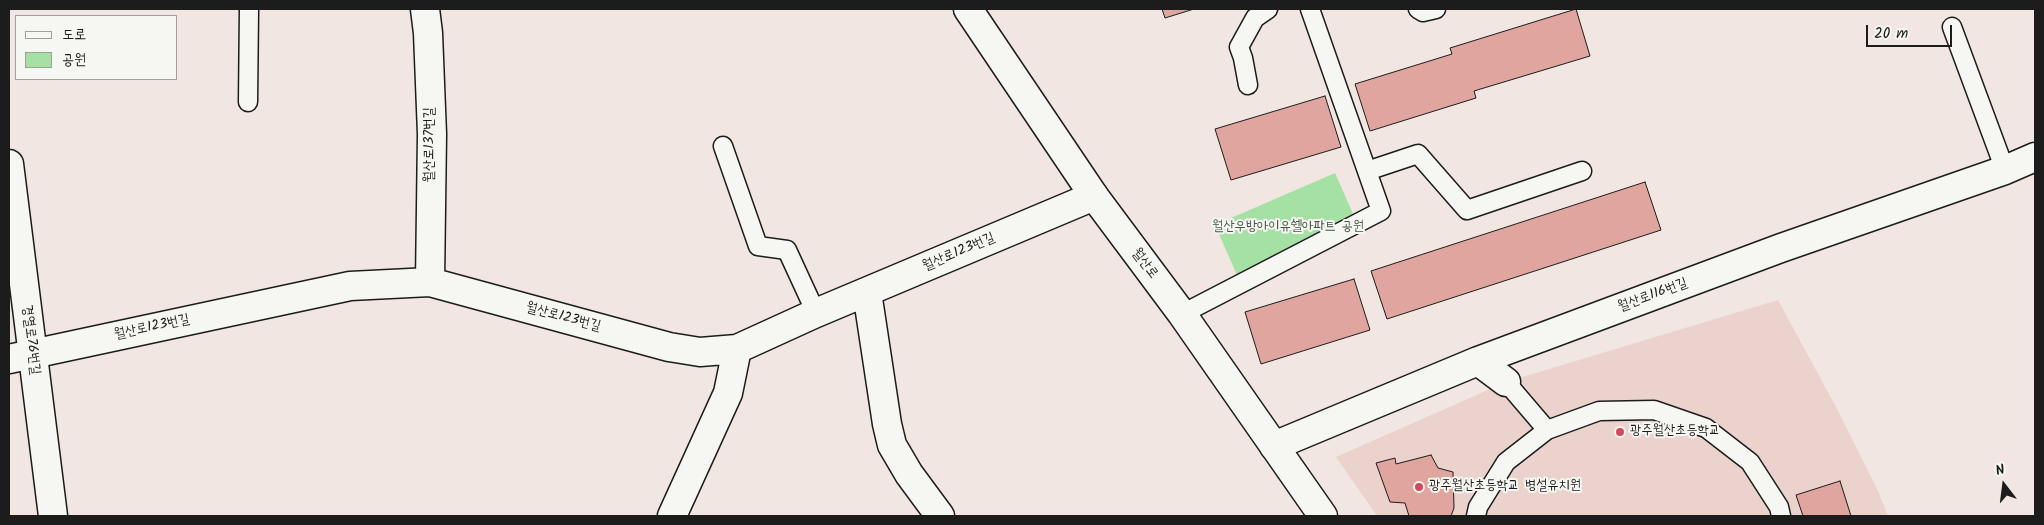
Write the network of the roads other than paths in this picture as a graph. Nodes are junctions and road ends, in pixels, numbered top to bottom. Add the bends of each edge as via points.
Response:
1 (249, 9) edge
2 (425, 9) edge
3 (968, 9) edge
4 (1268, 9) edge
5 (1310, 9) edge
6 (1418, 9) edge
7 (1436, 9) edge
8 (1952, 27) dead end
9 (1248, 85) dead end
10 (248, 102) dead end
11 (723, 146) dead end
12 (2035, 157) edge
13 (9, 164) edge
14 (2005, 170) junction
15 (1367, 171) junction
16 (1582, 171) dead end
17 (1094, 196) junction
18 (430, 282) junction
19 (867, 292) junction
20 (816, 313) junction
21 (1182, 314) junction
22 (737, 349) junction
23 (20, 356) edge
24 (1478, 361) junction
25 (1506, 382) joint
26 (1547, 430) junction
27 (1274, 446) junction
28 (53, 516) edge
29 (672, 516) edge
30 (940, 516) edge
31 (1324, 516) edge
32 (1476, 516) edge
33 (1781, 516) edge

1 - 10 lane
2 - 18 street, 월산로137번길 via 432,134
3 - 17 street, 월산로
4 - 9 lane via 1255,18 1239,47
5 - 15 lane
6 - 7 lane via 1423,12
8 - 14 lane
11 - 20 lane via 758,246 786,250
12 - 14 street, 월산로116번길
13 - 23 street, 경열로76번길
14 - 24 street, 월산로116번길 via 1781,248
15 - 16 lane via 1418,154 1467,210
15 - 21 lane via 1381,211
17 - 19 street, 월산로123번길
17 - 21 street, 월산로
18 - 22 street, 월산로123번길 via 669,347 700,352
18 - 23 street, 월산로123번길 via 350,286
19 - 20 street, 월산로123번길
19 - 30 street via 892,445
20 - 22 street, 월산로123번길
21 - 27 street, 월산로
22 - 29 street via 728,393
23 - 28 street, 경열로76번길
24 - 25 street
24 - 27 street, 월산로116번길
25 - 26 lane
26 - 32 lane via 1506,462 1478,507
26 - 33 lane via 1599,411 1654,410 1706,428 1750,462
27 - 31 street, 월산로

